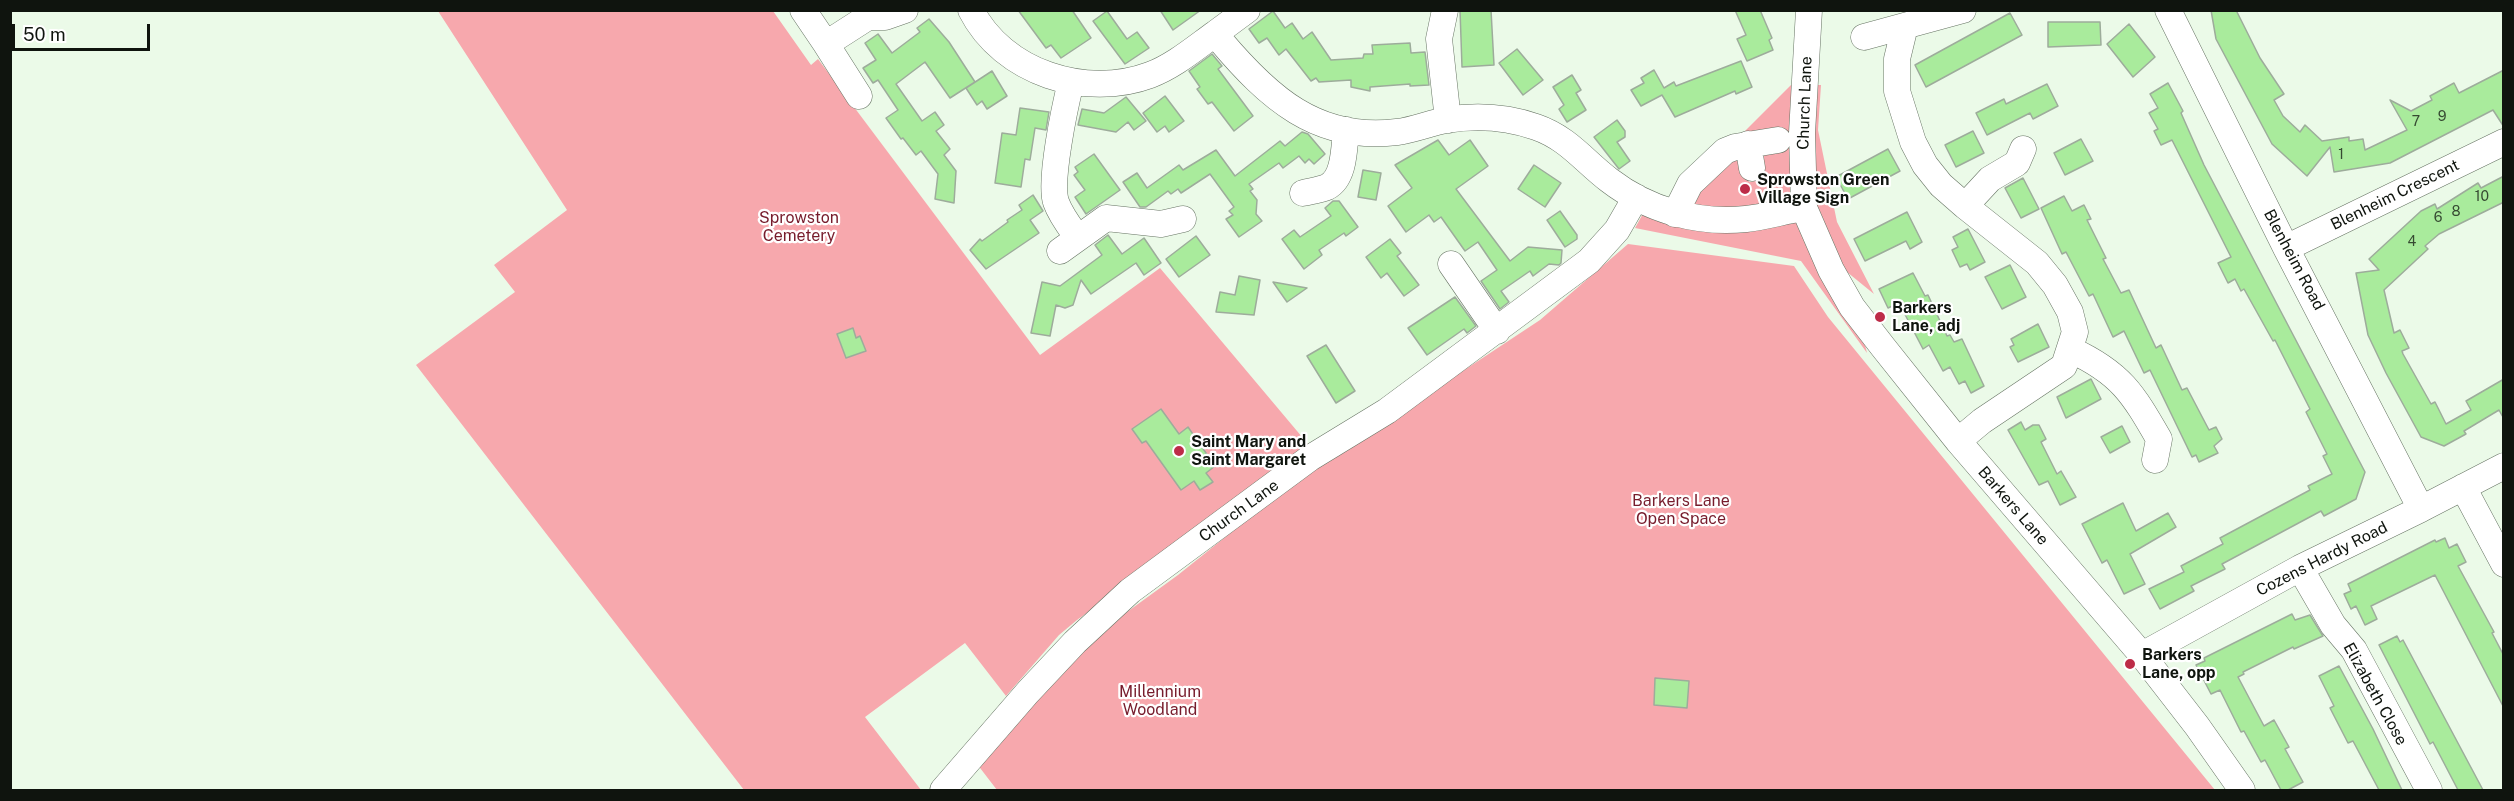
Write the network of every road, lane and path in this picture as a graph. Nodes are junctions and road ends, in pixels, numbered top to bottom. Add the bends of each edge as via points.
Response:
1 (803, 10) edge
2 (905, 10) edge
3 (971, 10) edge
4 (1247, 10) edge
5 (1445, 10) edge
6 (1809, 10) edge
7 (1963, 10) edge
8 (2168, 10) edge
9 (1905, 27) junction
10 (1216, 33) junction
11 (1864, 37) dead end
12 (826, 44) junction
13 (1071, 82) junction
14 (859, 96) dead end
15 (1448, 120) junction
16 (1346, 130) junction
17 (1778, 140) dead end
18 (2504, 142) edge
19 (2023, 149) dead end
20 (1303, 192) dead end
21 (1636, 197) junction
22 (1965, 206) junction
23 (1804, 208) junction
24 (1675, 214) junction
25 (1183, 219) dead end
26 (2286, 248) junction
27 (1450, 264) dead end
28 (1497, 331) junction
29 (2071, 350) junction
30 (1958, 441) junction
31 (2155, 460) dead end
32 (2504, 466) edge
33 (2463, 487) junction
34 (2421, 509) junction
35 (2504, 564) edge
36 (2300, 568) junction
37 (2142, 656) junction
38 (943, 790) edge
39 (2242, 790) edge
40 (2429, 790) edge

1 - 12 street
2 - 12 street via 885,17 868,17
3 - 13 street via 997,44 1023,63
4 - 10 street
5 - 15 street via 1438,39
6 - 23 street, Church Lane via 1802,134
7 - 9 street
8 - 26 street, Blenheim Road
9 - 11 street
9 - 22 street via 1897,59 1897,91 1903,115 1925,165
10 - 13 street via 1150,75 1089,85
10 - 16 street via 1241,66 1290,109
12 - 14 street
13 - 25 street via 1056,167 1055,201 1066,222 1069,245 1106,218 1161,224
15 - 16 street via 1398,132
15 - 21 street via 1482,116 1537,127 1562,140 1608,180
16 - 20 street via 1335,181
17 - 24 street, Church Lane via 1750,156 1725,151 1690,184
18 - 26 street, Blenheim Crescent
19 - 22 street via 2017,163 1990,179
21 - 24 street
21 - 28 street, Church Lane via 1617,230 1589,261
22 - 29 street via 2037,263 2055,285 2070,312 2075,332
23 - 24 street via 1728,220
23 - 30 street, Barkers Lane via 1819,246 1852,307
26 - 34 street, Blenheim Road
27 - 28 street
28 - 38 street, Church Lane via 1387,411 1310,458 1130,591 1028,692
29 - 30 street via 2064,366 2055,374
29 - 31 street via 2116,376 2132,393 2159,439
30 - 37 street, Barkers Lane
32 - 33 street, Cozens Hardy Road
33 - 34 street, Cozens Hardy Road
33 - 35 street
34 - 36 street, Cozens Hardy Road
36 - 37 street, Cozens Hardy Road
36 - 40 street, Elizabeth Close via 2333,625 2354,650
37 - 39 street, Barkers Lane

